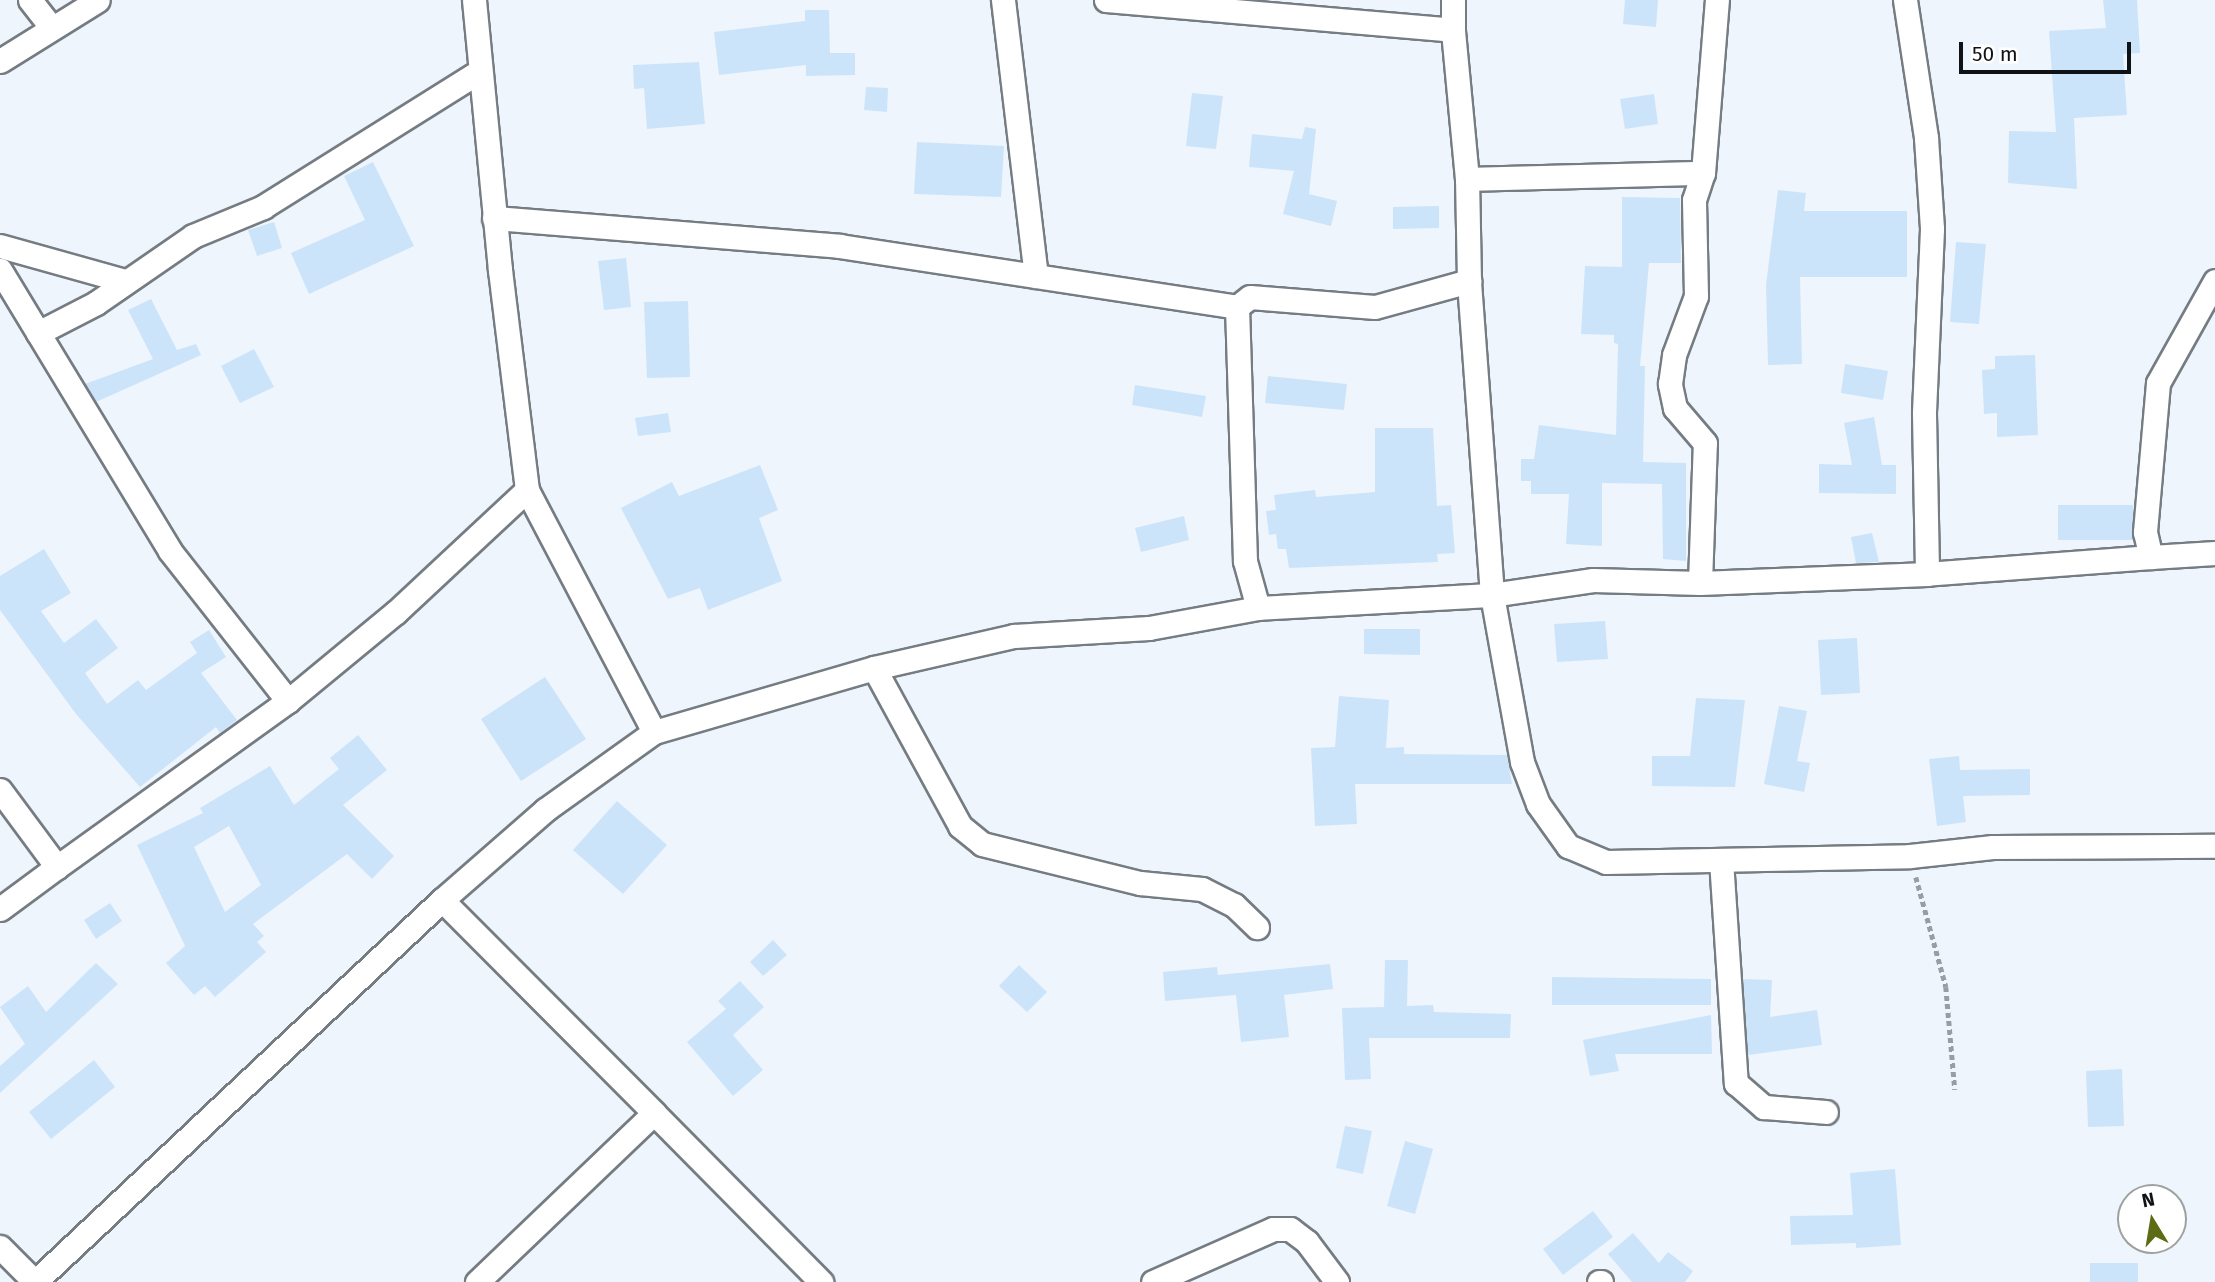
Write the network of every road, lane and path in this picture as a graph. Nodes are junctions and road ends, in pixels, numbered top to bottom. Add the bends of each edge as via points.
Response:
1 (30, 0) edge
2 (98, 0) edge
3 (474, 0) edge
4 (1003, 0) edge
5 (1106, 0) edge
6 (1452, 0) edge
7 (1717, 0) edge
8 (1905, 0) edge
9 (51, 27) junction
10 (1452, 30) junction
11 (0, 61) edge
12 (478, 72) junction
13 (1703, 173) junction
14 (1467, 179) junction
15 (494, 218) junction
16 (0, 246) edge
17 (0, 270) edge
18 (1036, 276) junction
19 (125, 281) junction
20 (1469, 281) junction
21 (2215, 281) edge
22 (1237, 307) junction
23 (38, 333) junction
24 (527, 490) junction
25 (2215, 553) edge
26 (2151, 557) junction
27 (1927, 574) junction
28 (1700, 583) junction
29 (1492, 596) junction
30 (1258, 608) junction
31 (874, 668) junction
32 (289, 701) junction
33 (654, 732) junction
34 (0, 790) edge
35 (2215, 846) edge
36 (1910, 856) junction
37 (1721, 860) junction
38 (57, 867) junction
39 (442, 900) junction
40 (0, 909) edge
41 (1257, 927) dead end
42 (1955, 1090) dead end
43 (1826, 1112) dead end
44 (654, 1113) junction
45 (0, 1247) edge
46 (36, 1281) edge
47 (477, 1282) edge
48 (821, 1282) edge
49 (1153, 1282) edge
50 (1336, 1282) edge

1 - 9 street
2 - 9 street
3 - 12 street
4 - 18 street
5 - 10 street
6 - 10 street
7 - 13 street
8 - 27 street via 1926,138 1932,229 1924,414
9 - 11 street
10 - 14 street
12 - 15 street
12 - 19 street via 263,206 194,236
13 - 14 street
13 - 28 street via 1694,200 1696,296 1674,355 1670,384 1675,408 1704,443
14 - 20 street
15 - 18 street via 840,246
15 - 24 street
16 - 19 street
17 - 23 street
18 - 22 street
19 - 23 street via 96,303
20 - 22 street via 1375,307 1250,297
20 - 29 street
21 - 26 street via 2158,383 2145,532
22 - 30 street via 1245,561
23 - 32 street via 170,551
24 - 32 street via 396,612
24 - 33 street
25 - 26 street
26 - 27 street
27 - 28 street
28 - 29 street via 1593,580
29 - 30 street
29 - 37 street via 1522,762 1538,804 1568,846 1606,862
30 - 31 street via 1149,628 1014,636
31 - 33 street
31 - 41 street via 960,826 982,844 1127,880 1202,889 1234,905
32 - 38 street
33 - 39 street via 545,810
34 - 38 street
35 - 36 street via 1993,847
36 - 37 street
36 - 42 path via 1946,987
37 - 43 street via 1737,1083 1764,1107
38 - 40 street
39 - 44 street
39 - 46 street
44 - 47 street
44 - 48 street
45 - 46 street
49 - 50 street via 1273,1229 1290,1229 1307,1242

